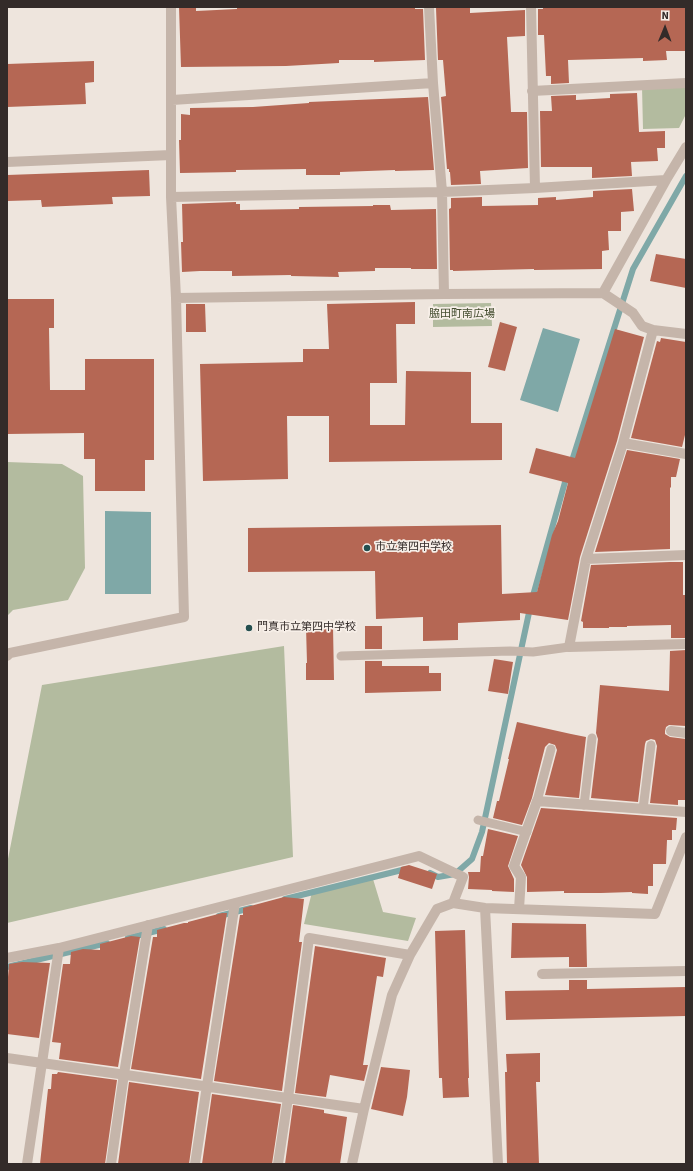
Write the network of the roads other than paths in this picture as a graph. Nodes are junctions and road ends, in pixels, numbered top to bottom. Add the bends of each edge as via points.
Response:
1 (172, 7) edge
2 (429, 7) edge
3 (530, 7) edge
4 (433, 83) junction
5 (686, 83) edge
6 (532, 91) junction
7 (172, 100) junction
8 (686, 147) edge
9 (171, 155) junction
10 (7, 162) edge
11 (666, 180) junction
12 (536, 188) junction
13 (442, 192) junction
14 (171, 197) junction
15 (444, 294) junction
16 (606, 295) junction
17 (176, 298) junction
18 (653, 330) junction
19 (686, 334) edge
20 (622, 442) junction
21 (686, 454) edge
22 (686, 555) edge
23 (586, 559) junction
24 (686, 644) edge
25 (569, 648) junction
26 (7, 656) edge
27 (341, 656) dead end
28 (671, 731) dead end
29 (686, 733) edge
30 (592, 738) dead end
31 (651, 745) dead end
32 (551, 749) dead end
33 (538, 802) junction
34 (584, 805) junction
35 (643, 809) junction
36 (686, 812) edge
37 (478, 820) dead end
38 (526, 832) junction
39 (686, 837) edge
40 (235, 903) junction
41 (453, 903) junction
42 (485, 908) junction
43 (519, 909) junction
44 (148, 925) junction
45 (59, 948) junction
46 (410, 954) junction
47 (7, 958) edge
48 (686, 971) edge
49 (542, 974) dead end
50 (7, 1058) edge
51 (42, 1063) junction
52 (124, 1074) junction
53 (206, 1086) junction
54 (288, 1098) junction
55 (364, 1109) junction
56 (27, 1164) edge
57 (111, 1164) edge
58 (195, 1164) edge
59 (278, 1164) edge
60 (352, 1164) edge
61 (498, 1164) edge

1 - 7 street
2 - 4 street
3 - 6 street
4 - 7 street
4 - 13 street
5 - 6 street
6 - 12 street
7 - 9 street
8 - 11 street
9 - 10 street
9 - 14 street
11 - 12 street
11 - 16 street
12 - 13 street
13 - 14 street
13 - 15 street
14 - 17 street
15 - 16 street
15 - 17 street
16 - 18 street via 633,313 642,326
17 - 26 street via 184,618 10,653
18 - 19 street
18 - 20 street
20 - 21 street
20 - 23 street
22 - 23 street
23 - 25 street
24 - 25 street
25 - 27 lane via 533,652
28 - 29 street
30 - 34 lane
31 - 35 lane
32 - 33 lane
33 - 34 street
33 - 38 street
34 - 35 street
35 - 36 street
37 - 38 lane
38 - 43 street via 514,866 521,878
39 - 43 street via 655,914
40 - 41 street via 419,856 463,877
40 - 44 street
40 - 53 street
41 - 42 street
41 - 46 street via 437,909
42 - 43 street
42 - 61 street
44 - 45 street
44 - 52 street
45 - 47 street
45 - 51 street
46 - 54 street via 309,938
46 - 55 street via 392,995
48 - 49 street
50 - 51 street
51 - 52 street
51 - 56 street
52 - 53 street
52 - 57 street
53 - 54 street
53 - 58 street
54 - 55 street
54 - 59 street
55 - 60 street

